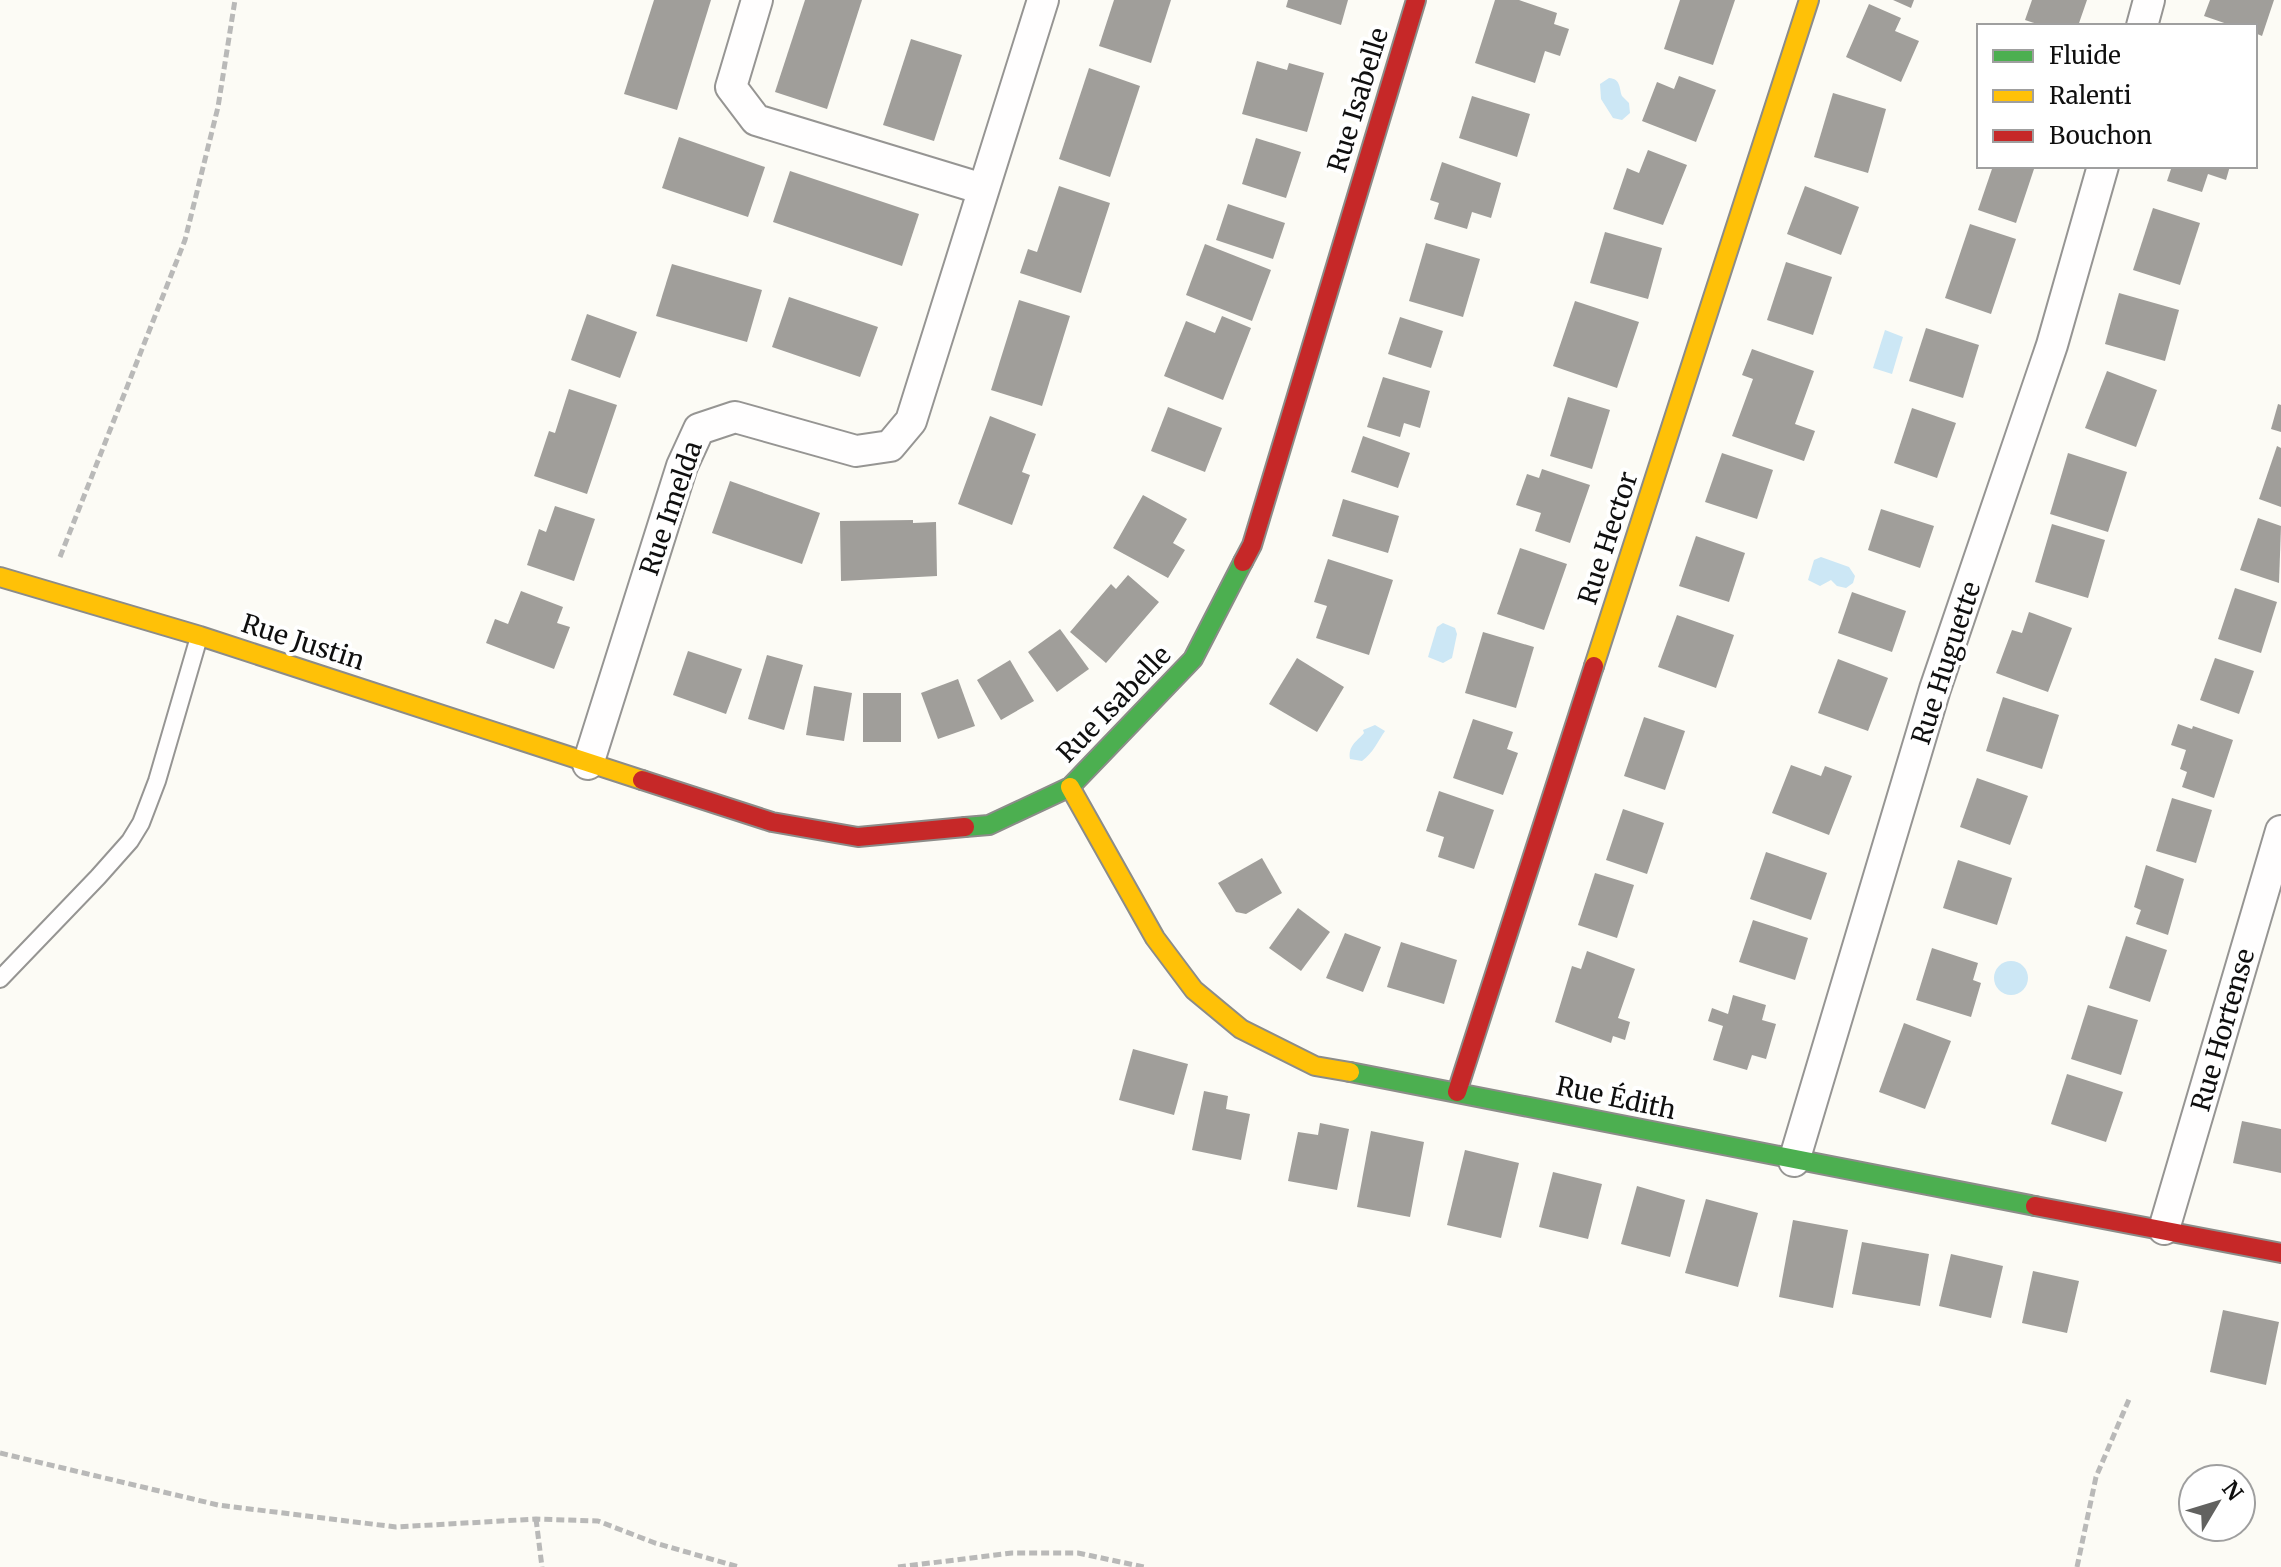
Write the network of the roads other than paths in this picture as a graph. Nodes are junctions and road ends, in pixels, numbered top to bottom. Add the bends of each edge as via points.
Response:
1 (757, 0) edge
2 (1043, 0) edge
3 (1416, 0) edge
4 (1809, 0) edge
5 (2149, 0) edge
6 (2143, 24) edge
7 (2102, 168) edge
8 (983, 189) junction
9 (0, 577) edge
10 (200, 636) junction
11 (588, 764) junction
12 (1070, 787) junction
13 (2281, 831) edge
14 (2276, 865) edge
15 (0, 979) edge
16 (1457, 1092) junction
17 (1794, 1161) junction
18 (2164, 1229) junction
19 (2281, 1253) edge

1 - 8 street via 731,87 756,120
2 - 8 street, Rue Imelda
3 - 12 street, Rue Isabelle via 1252,545 1193,659
4 - 16 street, Rue Hector
5 - 6 street
7 - 17 street, Rue Huguette via 2052,345 1935,689
8 - 11 street, Rue Imelda via 911,421 890,446 856,451 735,417 699,429 682,466
9 - 10 street, Rue Justin
10 - 11 street, Rue Justin
10 - 15 lane via 141,823 98,877
11 - 12 street, Rue Isabelle via 772,822 858,837 989,825
12 - 16 street, Rue Édith via 1155,938 1194,990 1241,1029 1315,1066
13 - 14 street, Rue Hortense
14 - 18 street, Rue Hortense
16 - 17 street, Rue Édith
17 - 18 street, Rue Édith
18 - 19 street, Rue Édith

